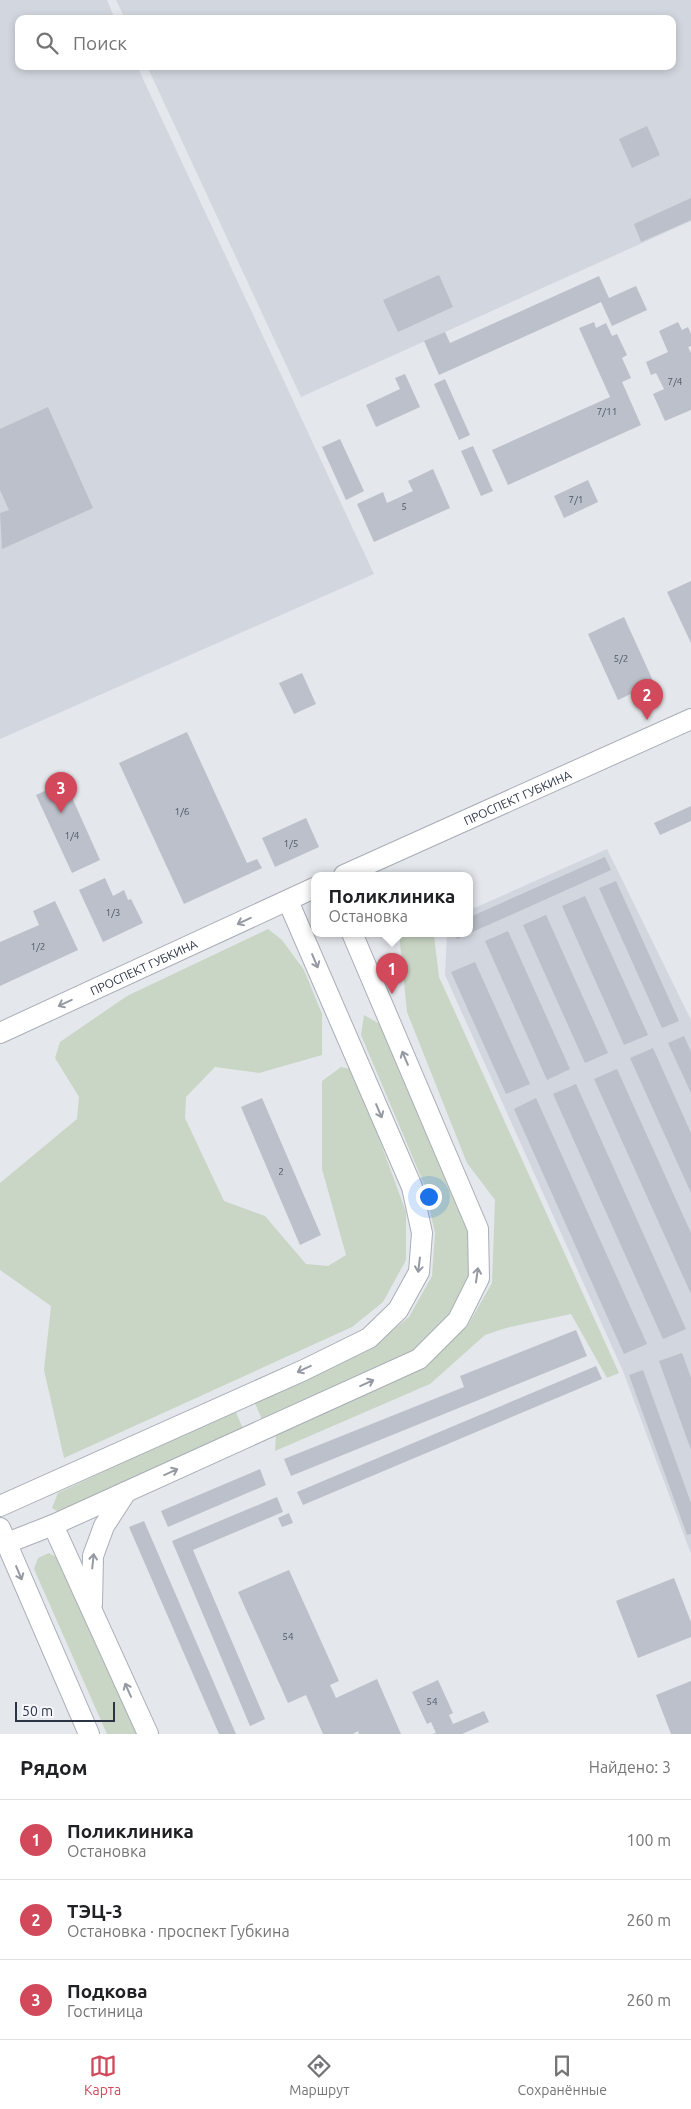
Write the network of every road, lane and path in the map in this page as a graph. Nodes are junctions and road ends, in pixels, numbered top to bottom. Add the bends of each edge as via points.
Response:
1 (691, 719) edge
2 (397, 852) junction
3 (351, 872) edge
4 (373, 872) edge
5 (311, 890) edge
6 (288, 901) junction
7 (354, 937) edge
8 (368, 937) edge
9 (377, 991) junction
10 (0, 1033) edge
11 (126, 1492) junction
12 (0, 1506) edge
13 (53, 1525) junction
14 (3, 1536) edge
15 (92, 1610) junction
16 (89, 1734) edge
17 (148, 1734) edge

1 - 2 main road, ПРОСПЕКТ ГУБКИНА
2 - 3 main road, ПРОСПЕКТ ГУБКИНА
2 - 4 main road
5 - 6 main road, ПРОСПЕКТ ГУБКИНА
6 -> 10 main road, ПРОСПЕКТ ГУБКИНА
6 -> 12 main road via 412,1187 422,1233 419,1272 398,1310 368,1338
7 - 9 main road
8 - 9 main road
11 -> 9 main road via 419,1360 458,1320 479,1278 478,1229
11 - 13 main road
15 -> 11 main road via 93,1556 104,1526
13 - 14 main road
13 - 15 main road
14 -> 16 main road
17 -> 15 main road

